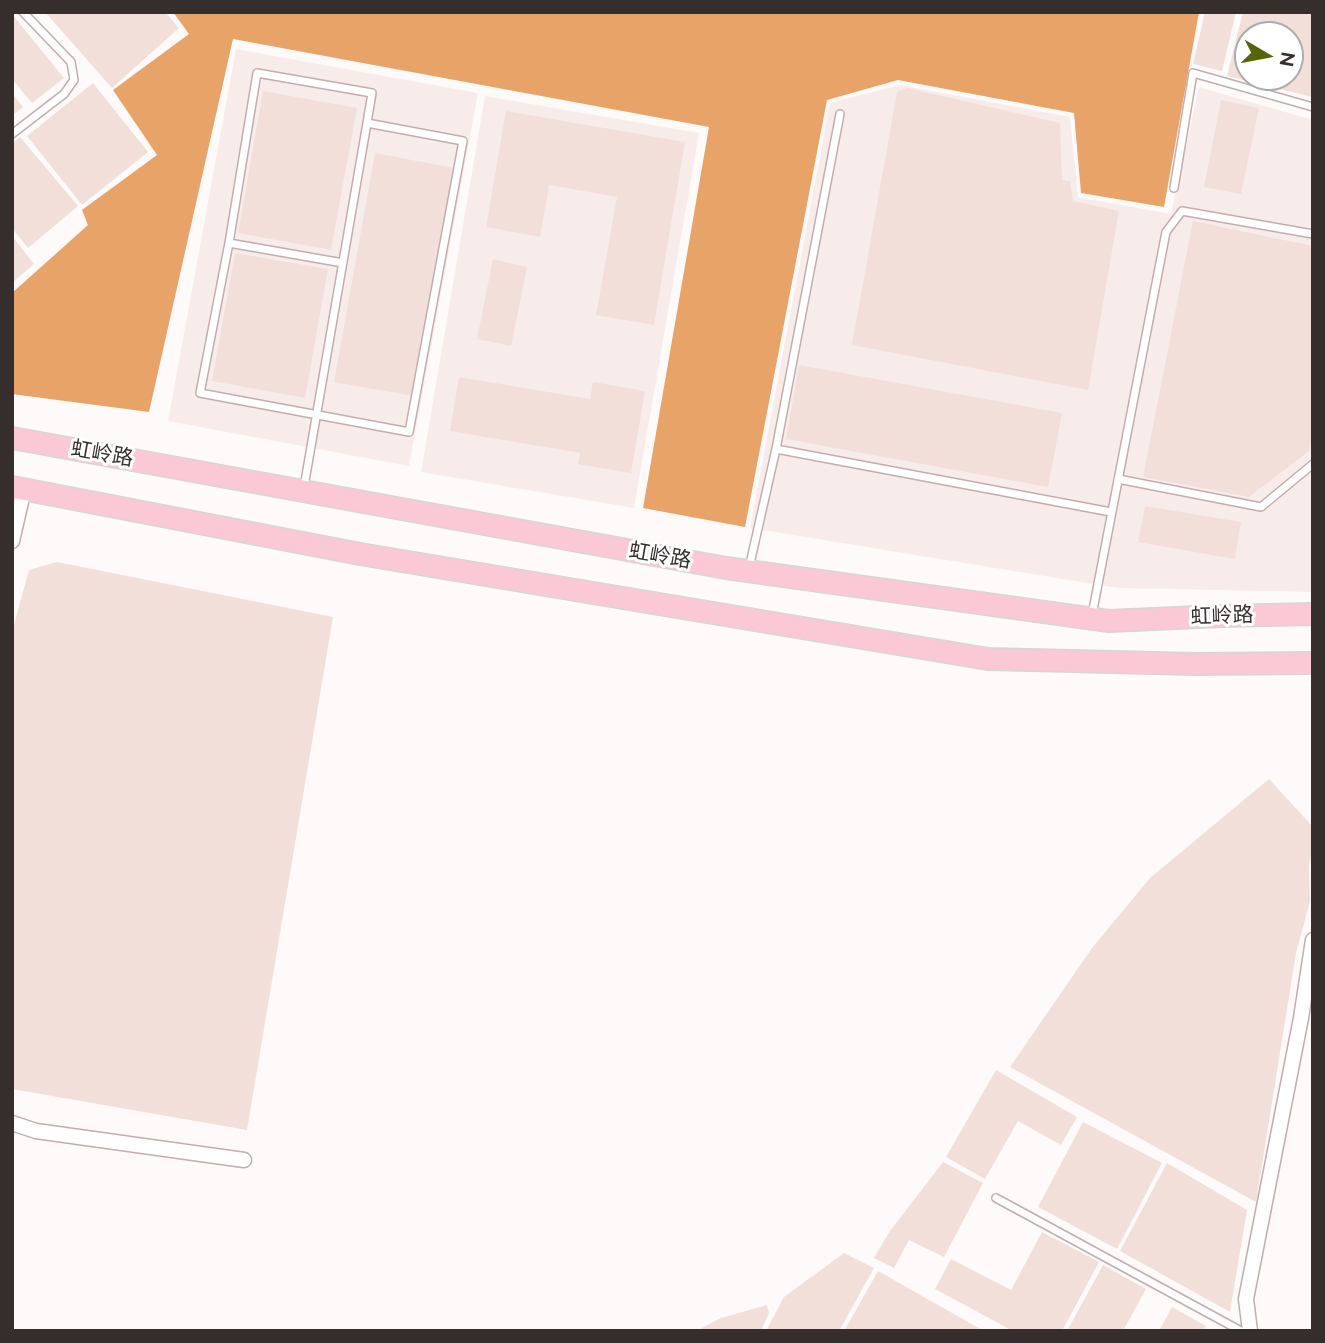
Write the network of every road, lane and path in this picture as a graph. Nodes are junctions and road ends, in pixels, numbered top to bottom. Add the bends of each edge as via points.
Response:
1 (23, 12) edge
2 (1313, 107) edge
3 (840, 114) dead end
4 (367, 123) junction
5 (12, 134) edge
6 (1174, 188) dead end
7 (1313, 234) edge
8 (229, 243) junction
9 (343, 263) junction
10 (317, 415) junction
11 (12, 438) edge
12 (776, 449) junction
13 (1313, 464) edge
14 (1118, 479) junction
15 (18, 488) edge
16 (303, 491) junction
17 (1111, 512) junction
18 (12, 541) edge
19 (749, 571) junction
20 (1313, 614) edge
21 (1091, 619) junction
22 (1313, 663) edge
23 (1313, 940) edge
24 (12, 1123) edge
25 (244, 1160) dead end
26 (996, 1198) dead end
27 (1241, 1331) edge
28 (1250, 1331) edge

1 - 5 lane via 71,62 74,80 64,94
2 - 6 lane via 1193,73
3 - 12 lane
4 - 8 lane via 372,93 257,73
4 - 9 lane
4 - 10 lane via 463,141 409,432
7 - 14 lane via 1182,211 1166,232
8 - 9 lane
8 - 10 lane via 200,393
9 - 10 lane
10 - 16 lane
11 - 16 main road, 虹岭路
12 - 17 lane
12 - 19 lane
13 - 14 lane via 1261,507
14 - 17 lane
15 - 18 street
15 - 22 main road via 360,554 988,659
16 - 19 main road, 虹岭路
17 - 21 lane
19 - 21 main road, 虹岭路
20 - 21 main road, 虹岭路
23 - 28 street via 1246,1299
24 - 25 street via 36,1131
26 - 27 lane

